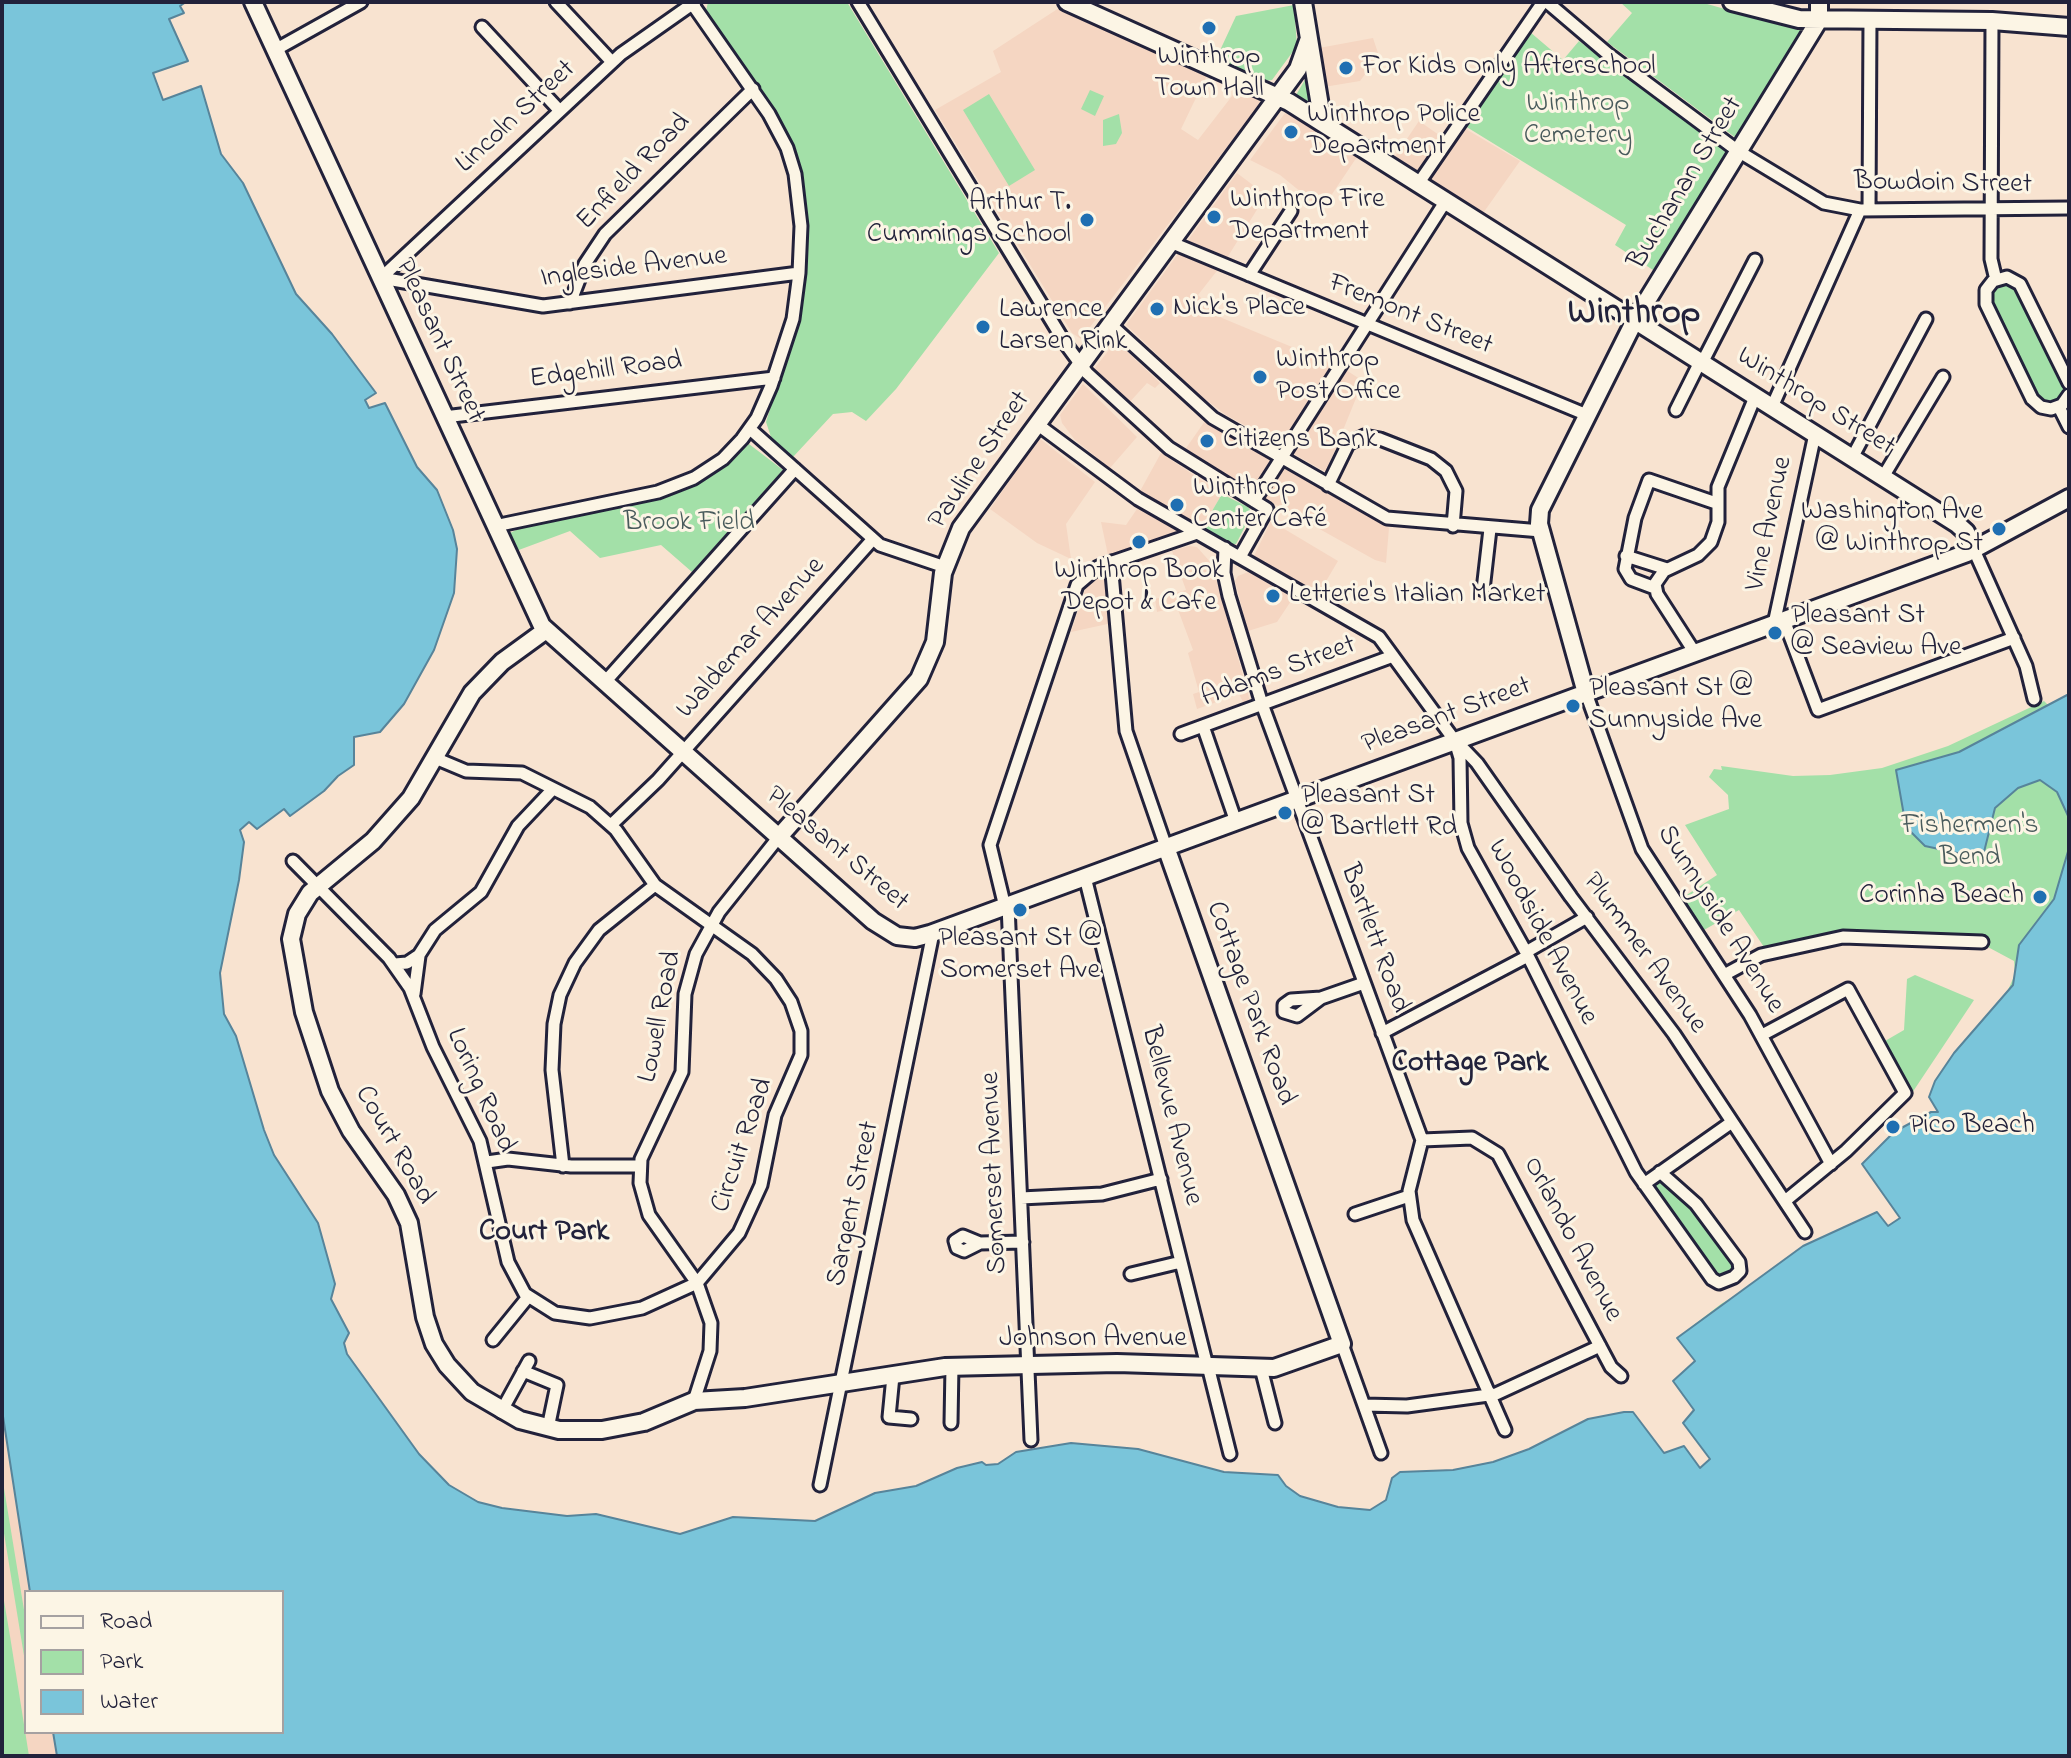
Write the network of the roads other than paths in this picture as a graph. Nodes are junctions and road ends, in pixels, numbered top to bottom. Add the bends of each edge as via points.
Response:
1 (253, 2) edge
2 (361, 2) edge
3 (556, 2) edge
4 (858, 2) edge
5 (1067, 2) edge
6 (1303, 2) edge
7 (1545, 2) edge
8 (1732, 2) edge
9 (1819, 2) edge
10 (693, 3) edge
11 (1819, 20) junction
12 (1870, 20) junction
13 (1992, 21) junction
14 (482, 27) dead end
15 (2069, 27) edge
16 (1308, 41) junction
17 (275, 50) junction
18 (612, 62) junction
19 (753, 89) junction
20 (1278, 97) junction
21 (560, 111) junction
22 (1318, 120) junction
23 (1738, 151) junction
24 (1418, 184) junction
25 (1445, 202) junction
26 (2069, 208) edge
27 (1864, 210) junction
28 (1991, 210) junction
29 (1291, 211) dead end
30 (1170, 242) junction
31 (1755, 260) dead end
32 (799, 273) junction
33 (1249, 275) junction
34 (381, 278) junction
35 (1996, 280) junction
36 (570, 303) junction
37 (1926, 319) dead end
38 (1635, 320) junction
39 (1110, 324) junction
40 (1367, 324) junction
41 (1701, 362) junction
42 (1080, 364) junction
43 (1943, 377) dead end
44 (774, 378) junction
45 (2069, 383) edge
46 (2069, 395) edge
47 (1755, 397) junction
48 (1772, 407) junction
49 (2059, 407) junction
50 (1676, 410) dead end
51 (1587, 415) junction
52 (444, 417) junction
53 (1037, 424) junction
54 (2069, 427) edge
55 (750, 429) junction
56 (1815, 434) junction
57 (1281, 458) junction
58 (1852, 458) junction
59 (795, 469) junction
60 (1883, 477) junction
61 (1328, 485) junction
62 (2069, 498) edge
63 (1254, 501) junction
64 (1716, 503) junction
65 (495, 526) junction
66 (1453, 526) junction
67 (1490, 529) junction
68 (1541, 531) junction
69 (1197, 533) junction
70 (873, 539) junction
71 (1225, 548) junction
72 (1974, 550) junction
73 (1626, 556) junction
74 (1240, 557) junction
75 (1111, 562) junction
76 (945, 567) junction
77 (1667, 569) junction
78 (1655, 588) junction
79 (1483, 590) dead end
80 (1779, 622) junction
81 (546, 630) junction
82 (2014, 638) junction
83 (1695, 653) junction
84 (1393, 656) junction
85 (604, 683) junction
86 (1586, 693) junction
87 (2034, 699) dead end
88 (1262, 704) junction
89 (1203, 726) junction
90 (1181, 734) dead end
91 (1455, 741) junction
92 (682, 752) junction
93 (435, 758) junction
94 (552, 790) junction
95 (1296, 799) junction
96 (1236, 822) junction
97 (611, 825) junction
98 (778, 838) junction
99 (1166, 847) junction
100 (293, 861) dead end
101 (1085, 877) junction
102 (655, 885) junction
103 (317, 886) junction
104 (1006, 906) junction
105 (1587, 917) junction
106 (710, 924) junction
107 (933, 933) junction
108 (1982, 942) dead end
109 (1527, 954) junction
110 (419, 955) junction
111 (395, 964) junction
112 (1724, 975) junction
113 (1364, 983) junction
114 (414, 996) junction
115 (1321, 998) dead end
116 (1382, 1033) junction
117 (1762, 1035) junction
118 (1732, 1122) junction
119 (1422, 1140) junction
120 (487, 1162) junction
121 (1831, 1164) junction
122 (563, 1166) junction
123 (640, 1166) junction
124 (1660, 1172) junction
125 (1161, 1179) junction
126 (1644, 1184) junction
127 (1409, 1196) junction
128 (1021, 1198) junction
129 (1785, 1201) junction
130 (1355, 1214) dead end
131 (1805, 1232) dead end
132 (1023, 1242) junction
133 (980, 1243) dead end
134 (1181, 1262) junction
135 (1131, 1274) dead end
136 (697, 1283) junction
137 (528, 1297) junction
138 (493, 1340) dead end
139 (1342, 1344) junction
140 (1600, 1346) junction
141 (1028, 1365) junction
142 (952, 1366) junction
143 (1208, 1366) junction
144 (1261, 1368) junction
145 (893, 1376) junction
146 (1621, 1376) dead end
147 (842, 1384) junction
148 (1489, 1395) junction
149 (694, 1401) junction
150 (1364, 1405) junction
151 (501, 1412) junction
152 (911, 1419) dead end
153 (951, 1423) dead end
154 (1275, 1423) dead end
155 (548, 1428) junction
156 (1505, 1430) dead end
157 (1031, 1440) dead end
158 (1381, 1453) dead end
159 (1230, 1454) dead end
160 (820, 1485) dead end

1 - 17 main road, Pleasant Street
2 - 17 street
3 - 18 street
4 - 42 street
5 - 20 main road, Winthrop Street
6 - 16 main road
7 - 23 street, Bowdoin Street
7 - 24 street
8 - 11 main road via 1789,18
9 - 11 main road
10 - 18 street, Lincoln Street
10 - 19 street
11 - 12 main road
11 - 23 main road, Buchanan Street
12 - 13 main road
12 - 27 street
13 - 15 main road
13 - 28 street
14 - 21 street
16 - 20 main road, Pauline Street via 1305,59
16 - 22 main road
17 - 34 main road, Pleasant Street
18 - 21 street, Lincoln Street
19 - 32 street via 793,165 801,226
19 - 36 street, Enfield Road via 605,234 585,264
20 - 22 main road, Winthrop Street
20 - 30 main road, Pauline Street
21 - 34 street, Lincoln Street
22 - 24 main road, Winthrop Street
23 - 27 street, Bowdoin Street via 1818,201
23 - 38 main road, Buchanan Street
24 - 25 main road, Winthrop Street
25 - 38 main road, Winthrop Street
25 - 40 street
26 - 28 street, Bowdoin Street
27 - 28 street, Bowdoin Street
27 - 48 street
28 - 35 street
29 - 33 street
30 - 33 street, Fremont Street
30 - 39 main road, Pauline Street
31 - 41 street
32 - 36 street, Ingleside Avenue
32 - 44 street via 793,319
33 - 40 street, Fremont Street
34 - 36 street, Ingleside Avenue via 537,306
34 - 52 main road, Pleasant Street
35 - 45 street via 2010,278 2022,287
35 - 49 street via 1986,290 1986,304 2032,399 2043,408
37 - 58 street
38 - 41 main road, Winthrop Street
38 - 51 main road, Buchanan Street
39 - 42 main road, Pauline Street
39 - 57 street via 1209,415
40 - 51 street, Fremont Street
40 - 57 street
41 - 47 main road, Winthrop Street
41 - 50 street
42 - 53 main road, Pauline Street
42 - 63 street via 1169,448
43 - 60 street
44 - 52 street, Edgehill Road
44 - 55 street
46 - 49 street
47 - 48 main road, Winthrop Street
47 - 64 street
48 - 56 main road, Winthrop Street
49 - 54 street
51 - 68 main road, Buchanan Street via 1541,506
52 - 65 main road, Pleasant Street
53 - 69 street, Woodside Avenue via 1120,487
53 - 76 main road, Pauline Street via 961,528
55 - 59 street
55 - 65 street via 717,463 678,485
56 - 58 main road, Winthrop Street
56 - 80 street, Vine Avenue
57 - 61 street
57 - 63 street
58 - 60 main road, Winthrop Street
59 - 70 street
59 - 85 street
60 - 72 main road, Winthrop Street via 1959,526
61 - 66 street via 1390,520
61 - 66 street via 1350,441 1364,436 1380,439 1431,459 1446,471 1456,491
62 - 72 main road, Pleasant Street
63 - 74 street via 1267,509
64 - 73 street via 1649,480
64 - 77 street via 1718,522 1711,542 1698,555
65 - 81 main road, Pleasant Street
66 - 67 street
67 - 68 street
67 - 79 street
68 - 86 main road, Buchanan Street
69 - 71 street, Woodside Avenue
69 - 75 street, Somerset Avenue
70 - 76 street
70 - 92 street, Waldemar Avenue
71 - 74 street, Woodside Avenue
71 - 88 street, Bartlett Road via 1229,596
72 - 80 main road, Pleasant Street
72 - 82 street, Winthrop Street
73 - 77 street
73 - 78 street via 1628,577
74 - 84 street, Woodside Avenue via 1379,637
75 - 99 street, Cottage Park Road via 1126,731
75 - 104 street, Somerset Avenue via 1089,571 1077,585 990,845
76 - 98 main road, Pauline Street via 936,638 922,674
77 - 78 street
78 - 83 street
80 - 82 street via 1818,710
80 - 83 main road, Pleasant Street
81 - 85 main road, Pleasant Street
81 - 93 main road, Court Road via 483,680
82 - 87 street, Winthrop Street
83 - 86 main road, Pleasant Street
84 - 88 street, Adams Street
84 - 91 street, Woodside Avenue
85 - 92 main road, Pleasant Street
86 - 91 main road, Pleasant Street
86 - 112 street, Sunnyside Avenue via 1642,849
88 - 89 street, Adams Street
88 - 95 street, Bartlett Road
89 - 90 street, Adams Street
89 - 96 street
91 - 95 main road, Pleasant Street
91 - 105 street, Plummer Avenue via 1477,763
91 - 109 street, Woodside Avenue via 1466,843
92 - 97 street, Waldemar Avenue
92 - 98 main road, Pleasant Street
93 - 94 street, Circuit Road via 466,771 518,772
93 - 103 main road, Court Road via 390,824
94 - 97 street, Circuit Road via 586,804
94 - 110 street via 518,826 485,888 435,930
95 - 96 main road, Pleasant Street
95 - 113 street, Bartlett Road
96 - 99 main road, Pleasant Street
97 - 102 street, Circuit Road
98 - 106 street, Lowell Road
98 - 107 main road, Pleasant Street via 885,931 912,938
99 - 101 main road, Pleasant Street
99 - 139 main road, Cottage Park Road
100 - 103 street, Loring Road
101 - 104 main road, Pleasant Street
101 - 125 street, Bellevue Avenue
102 - 106 street, Circuit Road
102 - 122 street via 599,930 560,995 552,1070
103 - 111 street, Loring Road
103 - 151 main road, Court Road via 299,910 291,939 315,1050 341,1114 404,1211 434,1344 463,1384
104 - 107 main road, Pleasant Street
104 - 128 street, Somerset Avenue
105 - 109 street
105 - 118 street, Plummer Avenue
106 - 123 street, Lowell Road via 687,981 682,1072
106 - 136 street, Circuit Road via 752,954 780,985 797,1019 802,1049 775,1115 750,1214
107 - 147 street, Sargent Street
108 - 112 street via 1843,937 1765,954
109 - 116 street
109 - 126 street, Woodside Avenue
110 - 111 street
110 - 114 street
111 - 114 street, Loring Road
112 - 117 street, Sunnyside Avenue
113 - 115 street
113 - 116 street, Bartlett Road
114 - 120 street, Loring Road
116 - 119 street, Bartlett Road
117 - 121 street, Sunnyside Avenue
117 - 121 street via 1848,989 1905,1093
118 - 124 street
118 - 129 street, Plummer Avenue
119 - 127 street
119 - 140 street, Orlando Avenue via 1466,1137 1498,1154
120 - 122 street via 508,1159
120 - 137 street, Loring Road via 509,1266
121 - 129 street
122 - 123 street
123 - 136 street via 651,1220
124 - 126 street
124 - 126 street, Woodside Avenue via 1699,1209 1739,1262 1734,1277 1722,1283 1712,1279
125 - 128 street via 1102,1194
125 - 134 street, Bellevue Avenue
127 - 130 street
127 - 148 street via 1415,1226
128 - 132 street, Somerset Avenue
129 - 131 street, Plummer Avenue
132 - 133 street
132 - 141 street, Somerset Avenue
134 - 135 street
134 - 143 street, Bellevue Avenue
136 - 137 street via 648,1306 595,1317 560,1315
136 - 149 street via 712,1338
137 - 138 street
139 - 144 main road, Johnson Avenue via 1279,1367
139 - 150 street, Cottage Park Road
140 - 146 street, Orlando Avenue
140 - 148 street
141 - 142 main road, Johnson Avenue
141 - 143 main road, Johnson Avenue
141 - 157 street, Somerset Avenue
142 - 145 main road, Johnson Avenue
142 - 153 street
143 - 144 main road, Johnson Avenue
143 - 159 street, Bellevue Avenue
144 - 154 street
145 - 147 main road, Johnson Avenue
145 - 152 street via 889,1417
147 - 149 main road, Court Road
147 - 160 street, Sargent Street
148 - 150 street via 1407,1406
148 - 156 street
149 - 155 main road, Court Road via 621,1428
150 - 158 street, Cottage Park Road
151 - 155 main road, Court Road
151 - 155 street via 526,1366 557,1385

